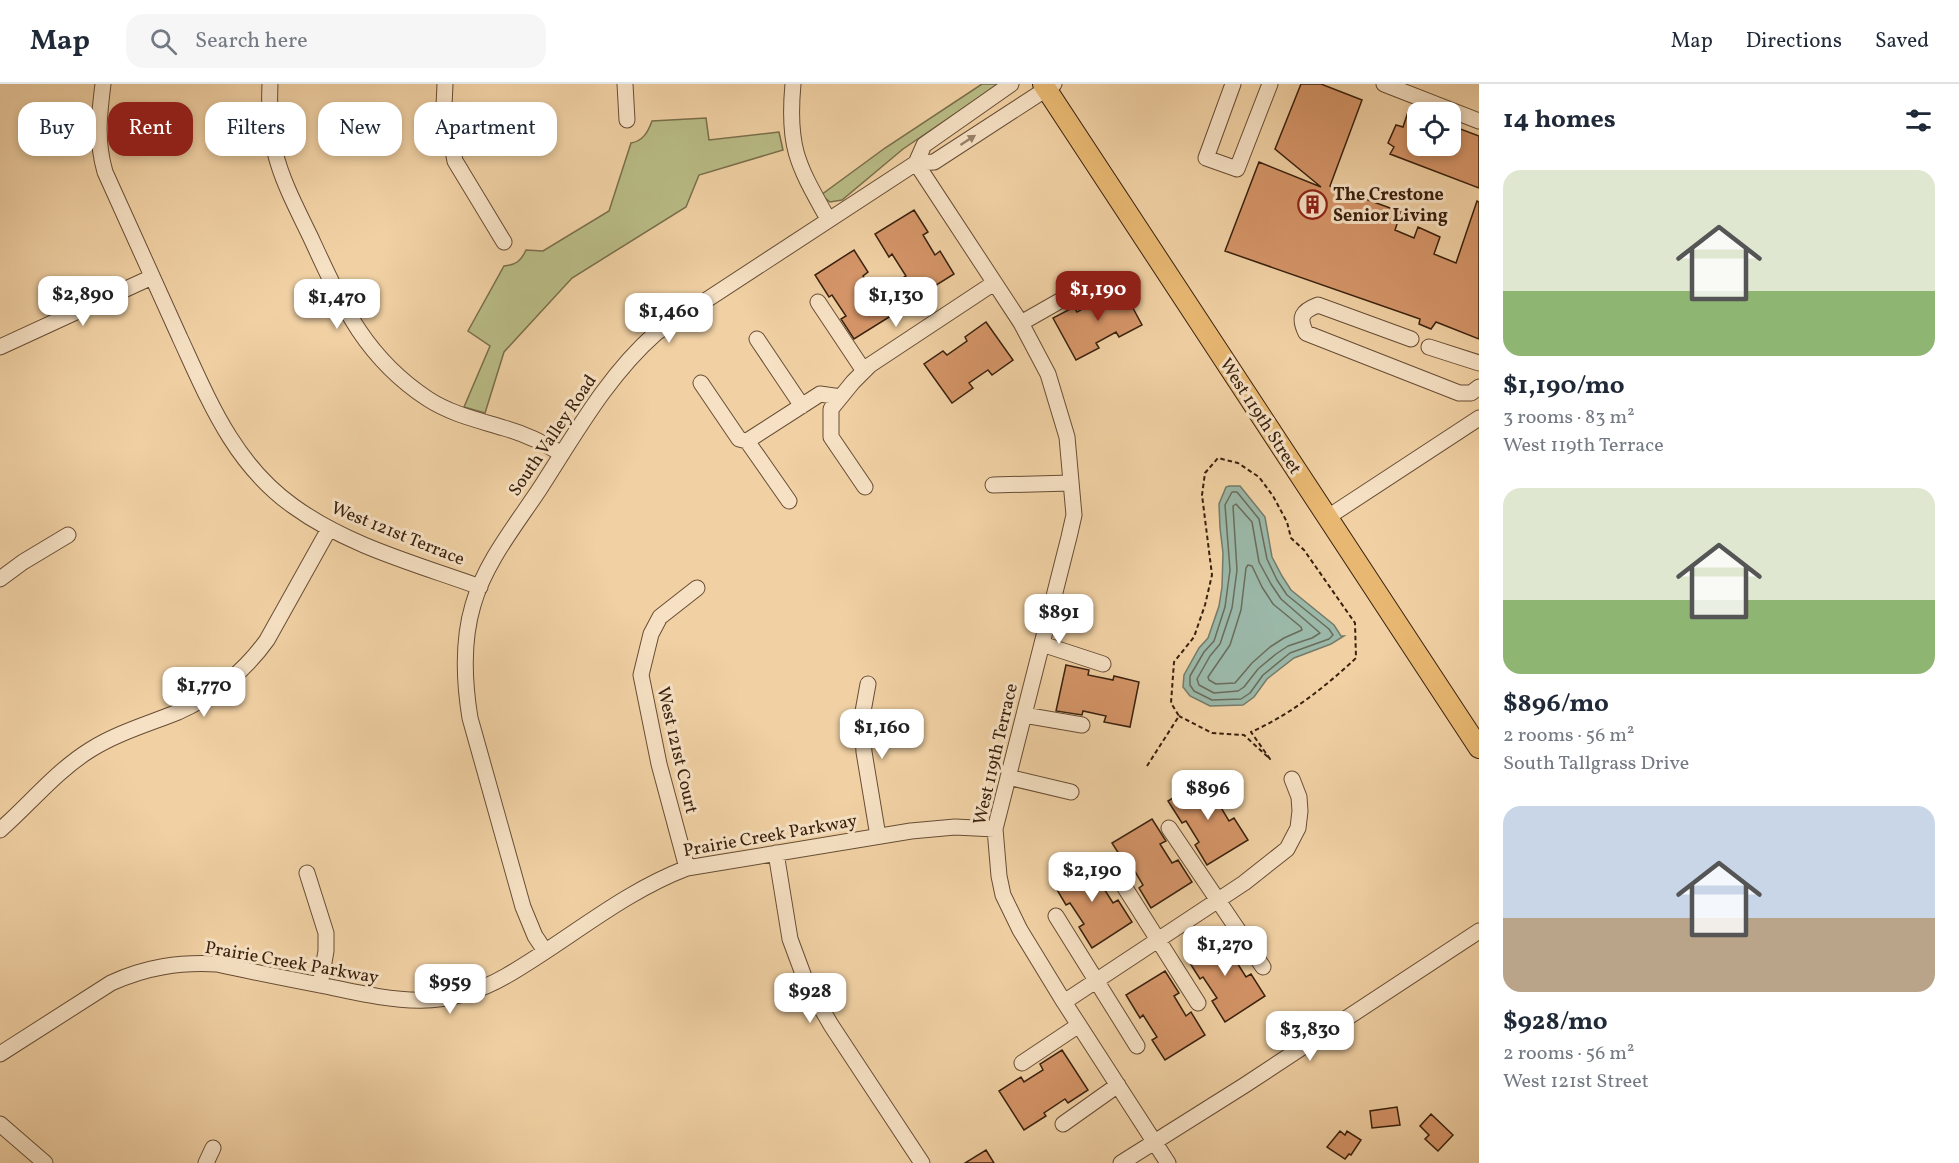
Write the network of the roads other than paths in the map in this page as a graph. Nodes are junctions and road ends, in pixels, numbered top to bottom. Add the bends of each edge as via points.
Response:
1 (103, 84) edge
2 (270, 84) edge
3 (445, 84) edge
4 (625, 84) edge
5 (793, 84) edge
6 (1011, 84) edge
7 (1233, 84) edge
8 (1269, 84) edge
9 (1384, 84) edge
10 (1048, 86) edge
11 (627, 120) dead end
12 (1479, 121) edge
13 (916, 163) junction
14 (828, 219) junction
15 (504, 242) dead end
16 (152, 278) junction
17 (1093, 282) dead end
18 (994, 283) junction
19 (818, 302) dead end
20 (1021, 323) junction
21 (757, 339) dead end
22 (1411, 339) dead end
23 (0, 347) edge
24 (1430, 347) dead end
25 (1479, 363) edge
26 (864, 371) junction
27 (701, 383) dead end
28 (1479, 387) edge
29 (836, 403) junction
30 (802, 406) junction
31 (1479, 418) edge
32 (747, 441) junction
33 (562, 454) junction
34 (1071, 483) junction
35 (993, 485) dead end
36 (865, 487) dead end
37 (789, 501) dead end
38 (1328, 517) junction
39 (329, 529) junction
40 (68, 535) dead end
41 (0, 579) edge
42 (480, 587) junction
43 (697, 588) dead end
44 (1042, 644) junction
45 (1104, 663) dead end
46 (868, 684) dead end
47 (1024, 715) junction
48 (1082, 725) dead end
49 (1479, 748) edge
50 (1008, 777) junction
51 (1292, 778) dead end
52 (1071, 792) dead end
53 (995, 828) junction
54 (1169, 828) dead end
55 (0, 830) edge
56 (878, 836) junction
57 (776, 853) junction
58 (687, 868) junction
59 (1115, 872) dead end
60 (307, 873) dead end
61 (1218, 900) junction
62 (1056, 916) dead end
63 (1479, 931) edge
64 (1158, 940) junction
65 (545, 951) junction
66 (1263, 967) dead end
67 (1096, 981) junction
68 (320, 986) junction
69 (1064, 1002) junction
70 (1198, 1003) dead end
71 (1078, 1025) junction
72 (1137, 1046) dead end
73 (0, 1054) edge
74 (1022, 1063) dead end
75 (1118, 1085) junction
76 (0, 1124) edge
77 (1063, 1124) dead end
78 (1154, 1141) junction
79 (213, 1148) dead end
80 (45, 1163) edge
81 (206, 1163) edge
82 (922, 1163) edge
83 (1121, 1163) edge
84 (1168, 1163) edge

1 - 16 street, West 121st Terrace via 100,153
2 - 33 street via 274,150 279,164 341,303 370,346 391,371 439,405 524,434
3 - 15 street via 444,106 455,161
4 - 11 street
5 - 14 street via 793,144 802,172
6 - 13 street, South Valley Road via 924,145
7 - 8 street via 1206,158 1238,170
9 - 12 street
13 -> 10 street, South Valley Road via 934,162
10 - 38 main road, West 119th Street
13 - 14 street, South Valley Road
13 - 18 street, West 119th Terrace
14 - 33 street, South Valley Road via 665,327 637,350
16 - 23 street
16 - 39 street, West 121st Terrace via 232,442 291,505
17 - 20 street
18 - 20 street, West 119th Terrace
18 - 26 street
19 - 26 street
20 - 34 street, West 119th Terrace via 1048,374 1067,437
21 - 30 street
22 - 28 street via 1318,305 1308,309 1301,323 1306,333 1459,393 1471,393
24 - 25 street
26 - 29 street
27 - 32 street via 739,439
29 - 30 street via 820,394
29 - 36 street via 831,437
30 - 32 street
31 - 38 street
32 - 37 street
33 - 42 street, South Valley Road via 501,546
34 - 35 street
34 - 44 street, West 119th Terrace via 1074,515
38 - 49 main road, West 119th Street
39 - 42 street, West 121st Terrace
39 - 55 street via 271,634 234,676 195,704 113,737 69,764
40 - 41 street
42 - 65 street, West 121st Terrace via 473,605 464,669 470,718 522,907
43 - 58 street, West 121st Court via 660,617 651,634 641,675 659,764
44 - 45 street
44 - 47 street, West 119th Terrace
46 - 56 street via 862,717 864,752
47 - 48 street
47 - 50 street, West 119th Terrace
50 - 52 street
50 - 53 street, West 119th Terrace
51 - 61 street via 1300,811 1298,828 1287,849
53 - 56 street, Prairie Creek Parkway via 930,828
53 - 69 street, West 119th Terrace via 1004,895 1020,930
54 - 61 street
56 - 57 street, Prairie Creek Parkway
57 - 58 street, Prairie Creek Parkway
57 - 82 street via 790,939 806,982
58 - 65 street, Prairie Creek Parkway via 648,885
59 - 64 street
60 - 68 street via 326,933
61 - 64 street
61 - 66 street
62 - 67 street
63 - 78 street
64 - 67 street
64 - 70 street
65 - 68 street, Prairie Creek Parkway via 492,983 446,999 399,1000
67 - 69 street
67 - 72 street
68 - 73 street, Prairie Creek Parkway via 217,964 159,966 111,983
69 - 71 street, West 119th Terrace
71 - 74 street
71 - 75 street, West 119th Terrace
75 - 77 street
75 - 78 street, West 119th Terrace
76 - 80 street
78 - 83 street
78 - 84 street, West 119th Terrace
79 - 81 street

